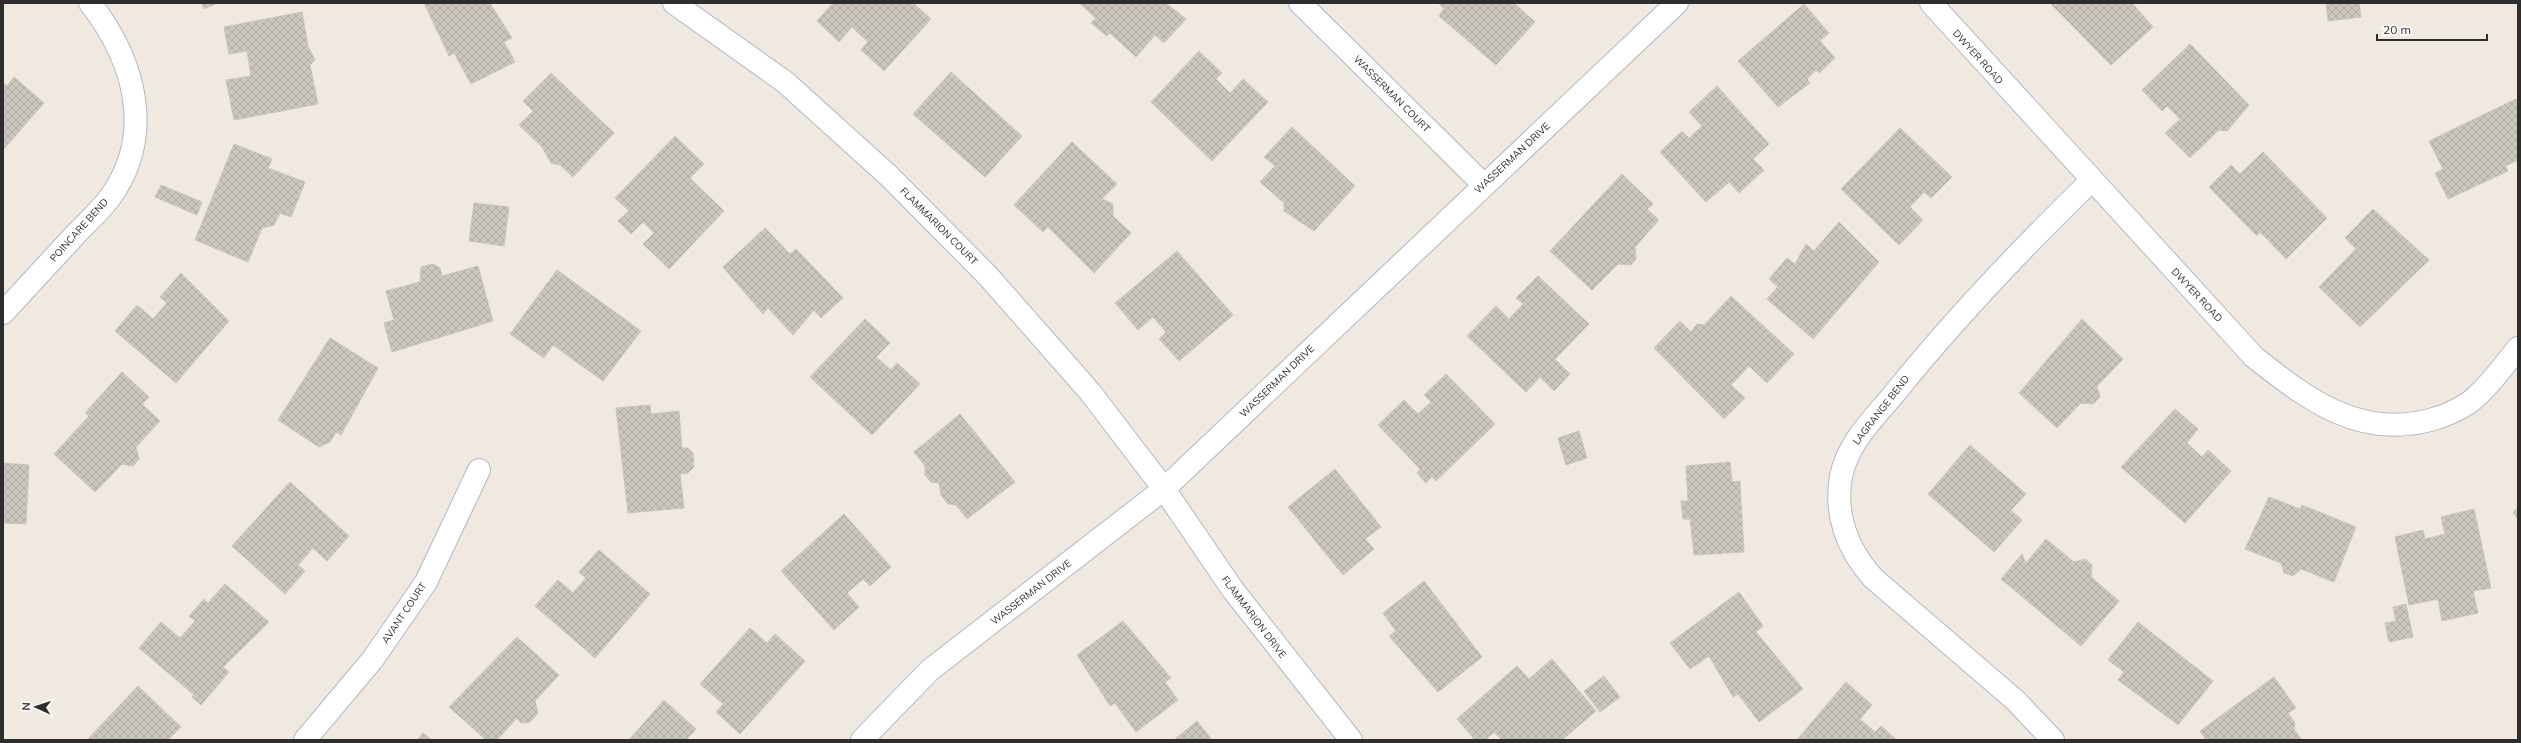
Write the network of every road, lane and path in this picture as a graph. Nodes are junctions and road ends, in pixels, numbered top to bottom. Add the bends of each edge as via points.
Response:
1 (90, 3) edge
2 (674, 3) edge
3 (1300, 3) edge
4 (1677, 3) edge
5 (1931, 3) edge
6 (2092, 180) junction
7 (1484, 185) junction
8 (3, 313) edge
9 (2518, 348) edge
10 (479, 470) dead end
11 (1164, 489) junction
12 (305, 740) edge
13 (862, 740) edge
14 (1351, 740) edge
15 (2053, 740) edge

1 - 8 street, POINCARE BEND via 126,62 136,97 136,133 126,168 109,199
2 - 11 street, FLAMMARION COURT via 785,82 889,176 988,276 1090,392
3 - 7 street, WASSERMAN COURT
4 - 7 street, WASSERMAN DRIVE
5 - 6 street, DWYER ROAD
6 - 9 street, DWYER ROAD via 2254,357 2296,390 2341,416 2377,425 2411,425 2443,416 2478,396
6 - 15 street, LAGRANGE BEND via 2030,241 1931,348 1854,443 1841,477 1840,507 1846,537 1860,564 2015,700
7 - 11 street, WASSERMAN DRIVE
10 - 12 street, AVANT COURT via 426,582 373,660
11 - 13 street, WASSERMAN DRIVE via 930,670
11 - 14 street, FLAMMARION DRIVE via 1233,590

